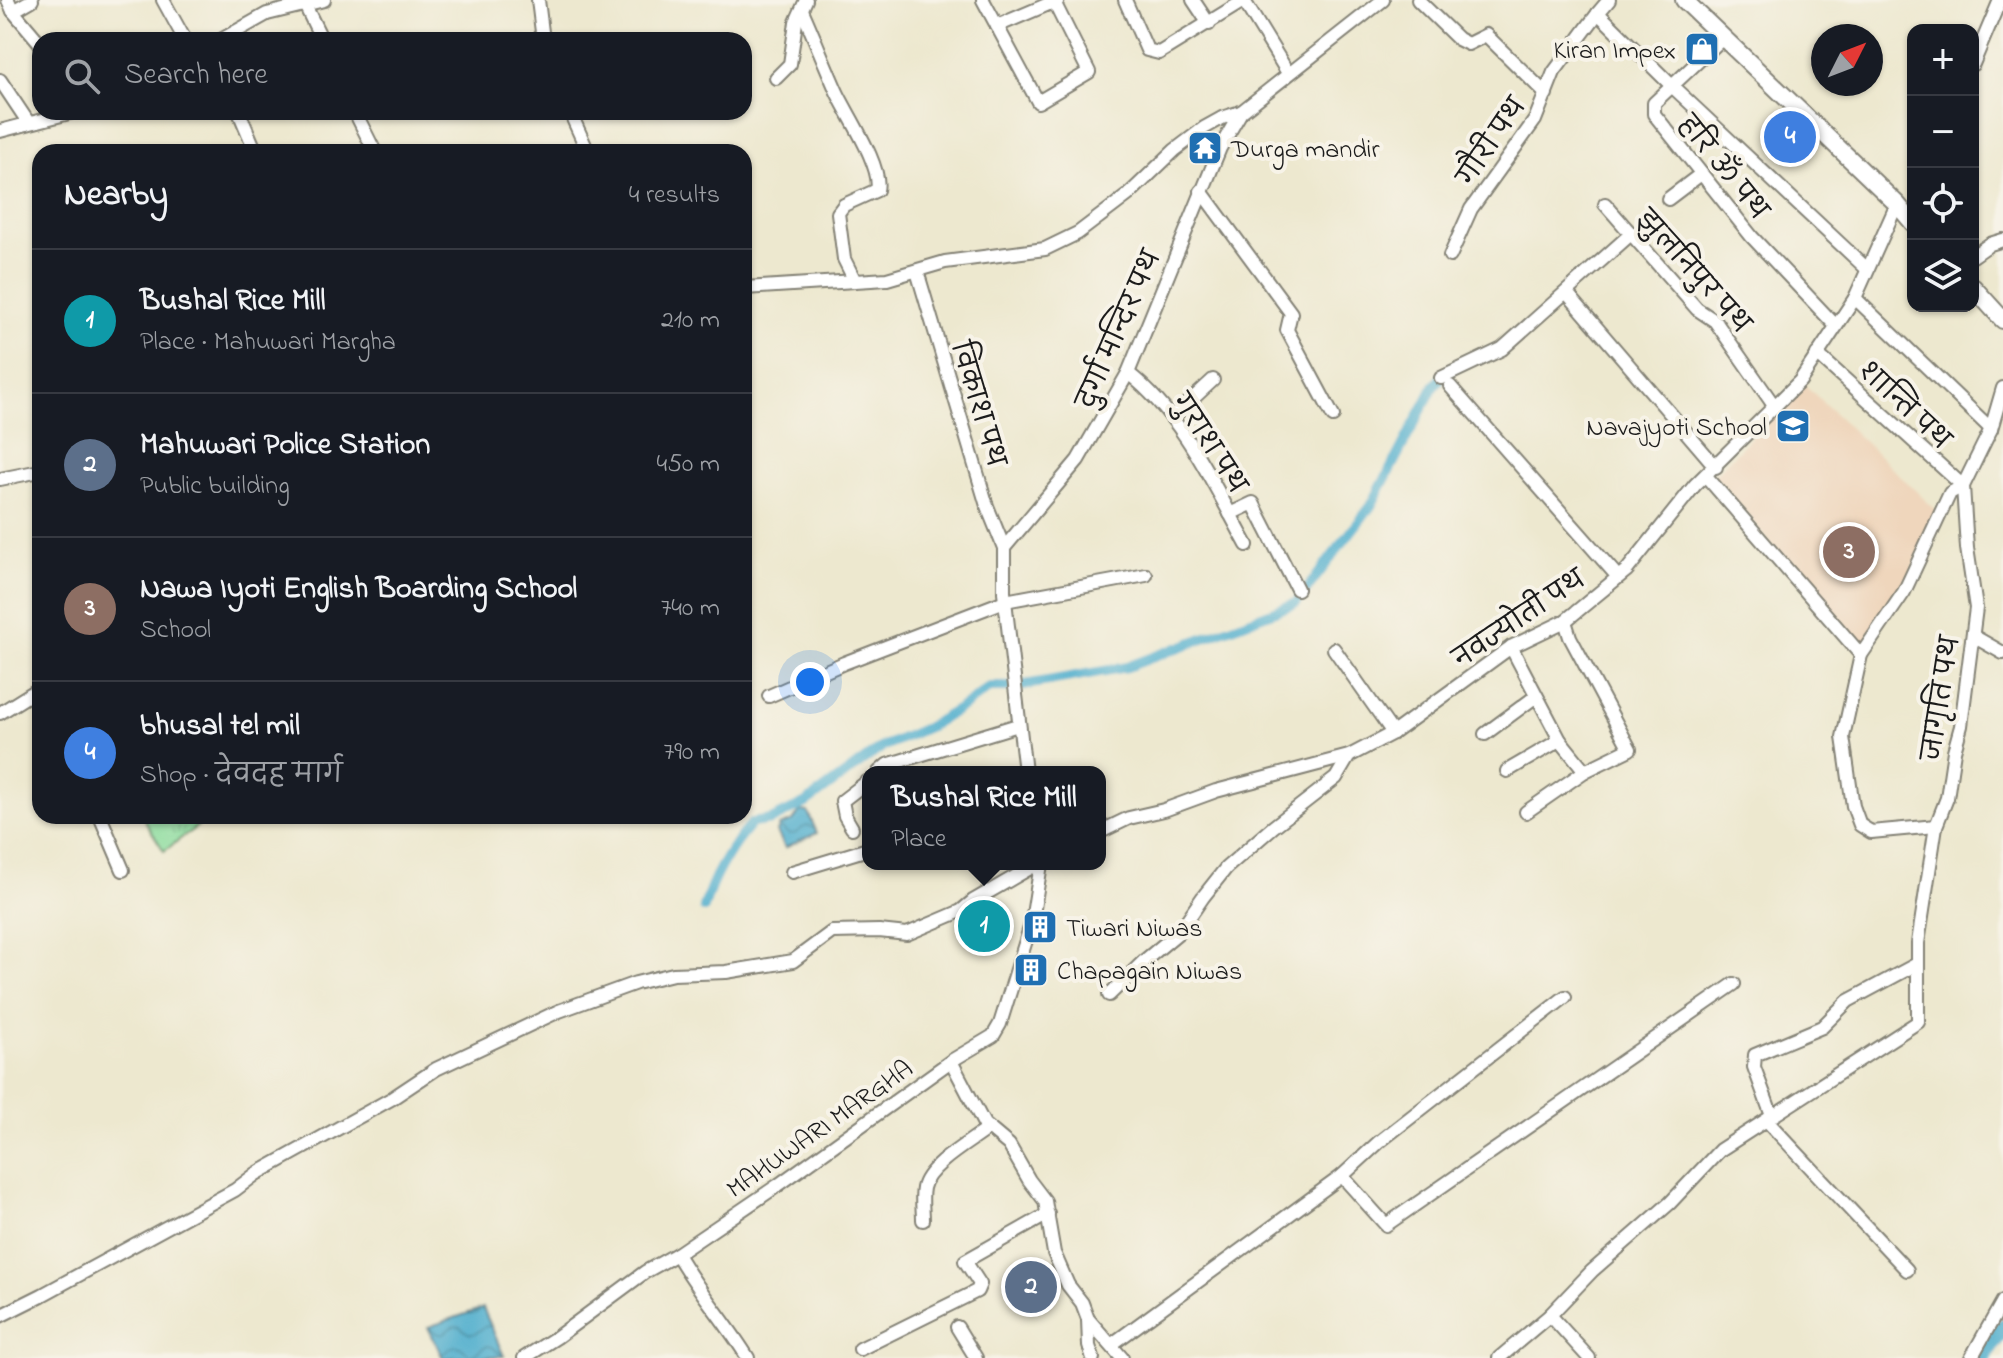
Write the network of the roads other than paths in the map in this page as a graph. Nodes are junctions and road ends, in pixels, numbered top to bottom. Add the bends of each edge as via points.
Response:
1 (32, 0) edge
2 (163, 0) edge
3 (324, 0) edge
4 (538, 0) edge
5 (983, 0) edge
6 (1125, 0) edge
7 (1193, 0) edge
8 (1244, 0) edge
9 (1383, 0) edge
10 (1418, 0) edge
11 (1609, 0) edge
12 (1684, 0) edge
13 (2000, 0) edge
14 (1055, 1) edge
15 (304, 3) junction
16 (10, 5) edge
17 (804, 5) edge
18 (1598, 13) junction
19 (1209, 24) junction
20 (997, 26) junction
21 (181, 32) edge
22 (234, 32) edge
23 (318, 32) edge
24 (542, 32) edge
25 (32, 33) edge
26 (1724, 37) junction
27 (1979, 50) edge
28 (1288, 73) junction
29 (776, 78) dead end
30 (0, 80) edge
31 (1673, 87) junction
32 (1546, 94) junction
33 (1241, 112) junction
34 (37, 120) edge
35 (242, 120) edge
36 (359, 120) edge
37 (574, 120) edge
38 (28, 122) junction
39 (0, 131) edge
40 (253, 144) edge
41 (371, 144) edge
42 (584, 144) edge
43 (1701, 174) junction
44 (1201, 191) junction
45 (1668, 199) dead end
46 (1605, 204) dead end
47 (1907, 213) edge
48 (1907, 215) edge
49 (1632, 233) junction
50 (2003, 240) edge
51 (1979, 252) edge
52 (1450, 256) dead end
53 (1867, 269) junction
54 (917, 271) junction
55 (854, 279) junction
56 (752, 287) edge
57 (1567, 293) junction
58 (1979, 294) edge
59 (1855, 298) junction
60 (2003, 320) edge
61 (1835, 325) junction
62 (1817, 354) junction
63 (1128, 373) junction
64 (1213, 380) dead end
65 (2003, 388) edge
66 (1775, 407) junction
67 (1333, 416) dead end
68 (1172, 418) junction
69 (1991, 429) junction
70 (1711, 472) junction
71 (32, 473) edge
72 (0, 479) edge
73 (1963, 486) junction
74 (1230, 514) junction
75 (1247, 545) dead end
76 (1004, 548) junction
77 (1146, 575) dead end
78 (1618, 577) junction
79 (1297, 589) dead end
80 (1005, 601) junction
81 (1565, 621) junction
82 (1973, 636) junction
83 (1511, 647) junction
84 (1334, 649) dead end
85 (2003, 653) edge
86 (1861, 655) junction
87 (32, 693) edge
88 (769, 696) dead end
89 (1535, 697) junction
90 (0, 713) edge
91 (1018, 725) junction
92 (1393, 733) junction
93 (1485, 734) dead end
94 (1560, 740) junction
95 (1349, 756) junction
96 (886, 766) edge
97 (1024, 766) edge
98 (1507, 771) dead end
99 (1585, 771) junction
100 (862, 786) edge
101 (1526, 812) dead end
102 (103, 824) edge
103 (1936, 826) junction
104 (852, 828) dead end
105 (1106, 829) edge
106 (862, 851) edge
107 (123, 870) dead end
108 (1028, 870) edge
109 (1038, 870) edge
110 (792, 872) dead end
111 (1917, 964) junction
112 (1734, 984) dead end
113 (1109, 995) dead end
114 (1565, 997) dead end
115 (951, 1061) junction
116 (1769, 1119) junction
117 (987, 1129) junction
118 (1342, 1176) junction
119 (1048, 1214) junction
120 (923, 1220) dead end
121 (677, 1254) junction
122 (1907, 1270) dead end
123 (2003, 1301) edge
124 (1550, 1315) junction
125 (0, 1316) edge
126 (1088, 1319) junction
127 (957, 1327) dead end
128 (1111, 1345) junction
129 (860, 1349) dead end
130 (524, 1358) edge
131 (748, 1358) edge
132 (976, 1358) edge
133 (1093, 1358) edge
134 (1122, 1358) edge
135 (1499, 1358) edge
136 (1589, 1358) edge
137 (1971, 1358) edge

1 - 16 street
2 - 21 street
3 - 15 street
4 - 24 street
5 - 20 street
6 - 19 street via 1147,50 1159,53
7 - 19 street
8 - 19 street
8 - 28 street
9 - 28 street, दुर्गा मन्दिर पथ
10 - 32 street via 1458,39 1468,44 1486,35
11 - 18 street, गौरी पथ
12 - 26 main road
13 - 27 street
14 - 20 street
14 - 20 street via 1089,72 1038,102
15 - 22 street via 257,18
15 - 23 street
16 - 25 street
17 - 29 street via 790,64
17 - 55 street via 879,183 877,190 838,213 844,259
18 - 31 street
18 - 32 street, गौरी पथ via 1554,72
26 - 31 street, हरि ॐ पथ
26 - 47 main road
28 - 33 street, दुर्गा मन्दिर पथ
30 - 38 street
31 - 43 street, हरि ॐ पथ via 1654,103 1653,111
31 - 53 street
32 - 52 street, गौरी पथ via 1535,120 1471,209
33 - 44 street, दुर्गा मन्दिर पथ
33 - 54 street via 1192,137 1128,195 1061,243
34 - 38 street
35 - 40 street
36 - 41 street
37 - 42 street
38 - 39 street
43 - 45 street
43 - 61 street, हरि ॐ पथ
44 - 63 street, दुर्गा मन्दिर पथ
44 - 67 street via 1291,313 1287,330
46 - 49 street, झुलनिपुर पथ
48 - 53 street, नवज्योती पथ
49 - 57 street
49 - 66 street, झुलनिपुर पथ via 1697,309 1715,321
50 - 51 street
53 - 59 street, नवज्योती पथ
54 - 55 street via 887,279
54 - 76 street, विकाश पथ
55 - 56 street
57 - 70 street
57 - 78 street via 1502,349 1446,382
58 - 60 main road
59 - 61 street, नवज्योती पथ
59 - 69 street
61 - 62 street, नवज्योती पथ
62 - 66 street, नवज्योती पथ
62 - 73 street, शान्ति पथ
63 - 68 street, गुराश पथ
63 - 76 street, दुर्गा मन्दिर पथ via 1078,460
64 - 68 street
65 - 69 street, जागृति पथ
66 - 70 street, नवज्योती पथ
68 - 74 street, गुराश पथ
69 - 73 street, जागृति पथ
70 - 78 street, नवज्योती पथ
70 - 86 street
71 - 72 street
73 - 82 street, जागृति पथ via 1976,608
73 - 86 street via 1950,493 1904,592
74 - 75 street, गुराश पथ
74 - 79 street via 1253,503
76 - 80 street
77 - 80 street
78 - 81 street, नवज्योती पथ
80 - 88 street
80 - 91 street
81 - 83 street, नवज्योती पथ
81 - 99 street via 1630,749
82 - 85 street
82 - 103 street, जागृति पथ via 1947,798
83 - 89 street
83 - 92 street, नवज्योती पथ
84 - 92 street
86 - 103 street via 1843,737 1860,825 1871,832
87 - 90 street
89 - 93 street
89 - 94 street
91 - 96 street
91 - 97 street
92 - 95 street, नवज्योती पथ
94 - 98 street
94 - 99 street
95 - 105 street, नवज्योती पथ via 1129,818
95 - 113 street via 1336,778 1226,868 1179,932
99 - 101 street
100 - 104 street via 842,801
102 - 107 street
103 - 111 street, जागृति पथ
106 - 110 street
108 - 125 street via 961,911 907,934 832,932 793,961 673,974 559,1011 436,1069 235,1190
109 - 115 street, MAHUWARI MARGHA via 1032,921 1000,1024 993,1036
111 - 116 street, जागृति पथ via 1918,1022
111 - 116 street via 1848,1001 1822,1027 1755,1055
112 - 118 street via 1386,1225
114 - 118 street
115 - 117 street
115 - 121 street, MAHUWARI MARGHA
116 - 122 street
116 - 124 street via 1720,1150
117 - 119 street via 1009,1145
117 - 120 street via 927,1178
118 - 128 street
119 - 126 street via 1054,1253
119 - 129 street via 965,1261 980,1284 977,1291
121 - 130 street, MAHUWARI MARGHA
121 - 131 street
123 - 137 street
124 - 135 street
124 - 136 street
126 - 128 street
126 - 133 street
127 - 132 street
128 - 134 street

